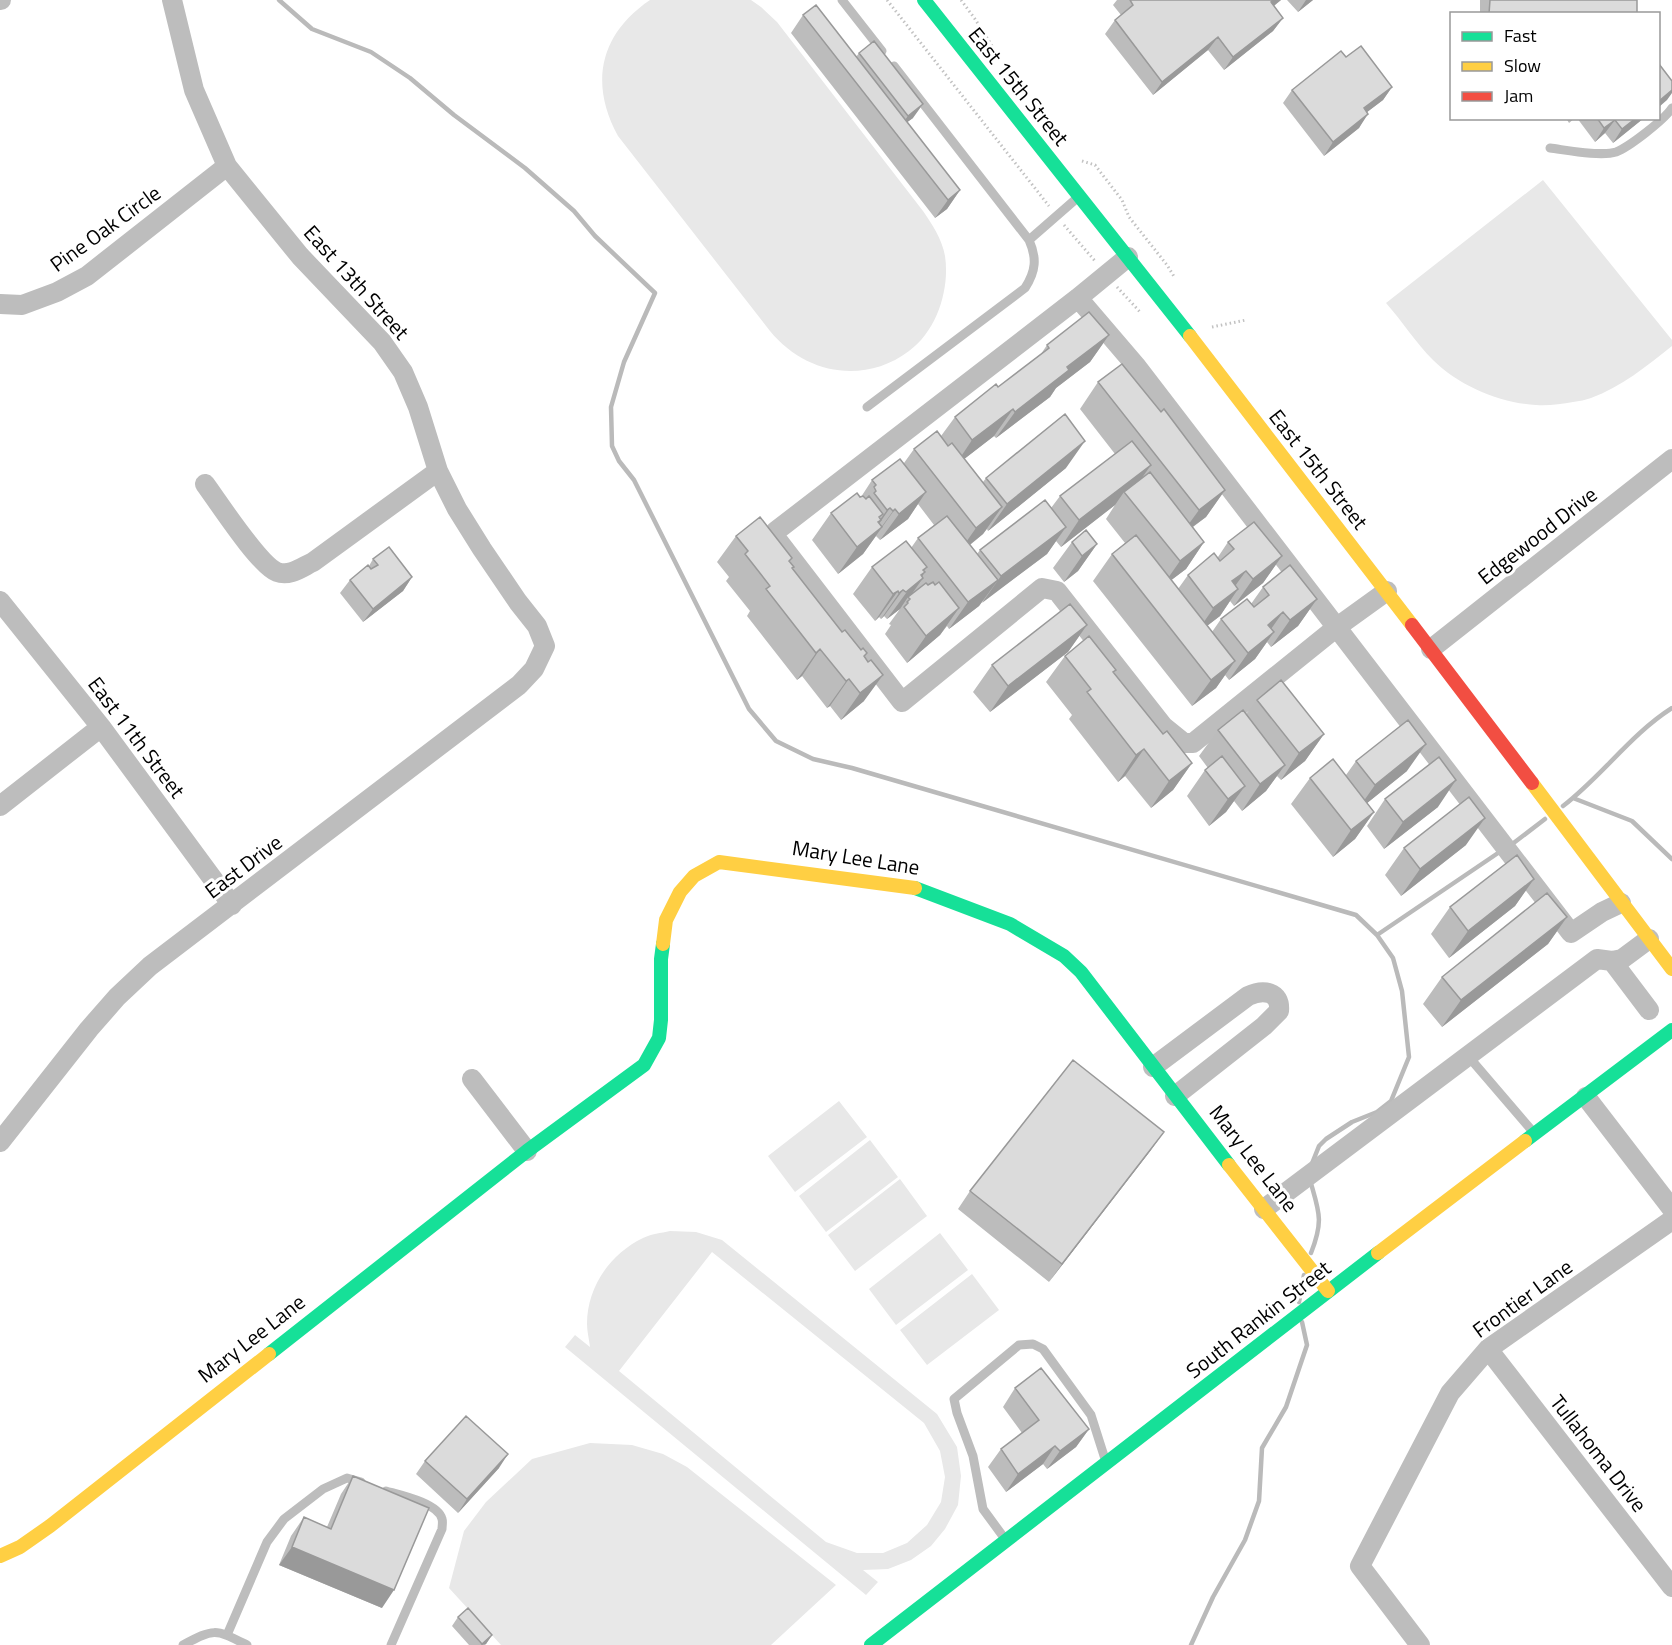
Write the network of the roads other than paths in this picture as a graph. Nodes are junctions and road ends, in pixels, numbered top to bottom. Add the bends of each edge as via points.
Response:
1 (172, 0) edge
2 (842, 0) edge
3 (924, 0) edge
4 (1672, 108) edge
5 (1550, 148) dead end
6 (228, 166) junction
7 (1080, 195) junction
8 (1029, 240) junction
9 (1128, 257) junction
10 (1078, 298) junction
11 (0, 303) edge
12 (867, 407) dead end
13 (1672, 459) edge
14 (438, 471) junction
15 (205, 484) dead end
16 (1387, 591) junction
17 (0, 601) edge
18 (1337, 627) junction
19 (1431, 649) junction
20 (541, 656) joint
21 (101, 727) junction
22 (0, 806) edge
23 (1621, 903) junction
24 (232, 904) junction
25 (1649, 939) junction
26 (1612, 961) junction
27 (1672, 969) edge
28 (1649, 1010) dead end
29 (1672, 1030) edge
30 (1468, 1056) junction
31 (1153, 1067) junction
32 (472, 1079) dead end
33 (1175, 1096) junction
34 (1586, 1097) junction
35 (1536, 1135) junction
36 (0, 1142) edge
37 (527, 1151) junction
38 (1264, 1209) junction
39 (1672, 1209) edge
40 (1672, 1220) edge
41 (1328, 1291) junction
42 (1488, 1349) junction
43 (1106, 1463) junction
44 (368, 1485) edge
45 (378, 1488) edge
46 (1006, 1540) junction
47 (0, 1556) edge
48 (1672, 1587) edge
49 (227, 1635) junction
50 (895, 1638) edge
51 (1414, 1643) edge
52 (183, 1645) edge
53 (246, 1645) edge
54 (390, 1645) edge
55 (872, 1645) edge

1 - 6 street, East 13th Street via 194,90
2 - 8 lane
3 - 7 street, East 15th Street
4 - 5 lane via 1645,134 1616,152
6 - 11 street, Pine Oak Circle via 87,276 22,305
6 - 14 street, East 13th Street via 300,256 382,342 403,372
7 - 8 lane
7 - 9 street, East 15th Street
8 - 12 lane via 1035,253 1034,269 1025,288
9 - 10 street
9 - 16 street, East 15th Street
10 - 18 street via 1137,367
10 - 18 street via 776,531 776,538 902,702 1042,588 1058,591 1163,726 1184,743 1193,743
13 - 19 street, Edgewood Drive
14 - 15 street via 293,573 278,572 262,561
14 - 20 street, East 13th Street via 482,549 537,626 545,646
16 - 18 street
16 - 19 street, East 15th Street
17 - 21 street, East 11th Street
18 - 23 street via 1571,933
19 - 23 street, East 15th Street
20 - 24 street, East Drive via 519,686
21 - 22 street
21 - 24 street, East 11th Street
23 - 25 street, East 15th Street
24 - 36 street, East Drive via 150,966 117,997
25 - 26 street via 1622,959
25 - 27 street, East 15th Street
26 - 28 street
26 - 30 street via 1597,959
29 - 34 street, South Rankin Street
30 - 35 lane
30 - 38 street
31 - 33 street, Mary Lee Lane
31 - 33 street via 1248,996 1267,992 1274,996 1279,1011
31 - 37 street, Mary Lee Lane via 1081,972 1064,956 1010,924 915,888 719,862 694,876 680,892 666,920 661,1020 652,1053 644,1065
32 - 37 street
33 - 38 street, Mary Lee Lane
34 - 35 street, South Rankin Street
34 - 39 street
35 - 41 street, South Rankin Street
37 - 47 street, Mary Lee Lane via 50,1526
38 - 41 street, Mary Lee Lane
40 - 42 street, Frontier Lane
41 - 43 street, South Rankin Street
42 - 48 street, Tullahoma Drive
42 - 51 street, Frontier Lane via 1450,1393 1359,1566
43 - 46 street, South Rankin Street
43 - 46 lane via 1091,1415 1043,1349 1033,1344 1018,1345 954,1399 972,1456 982,1509
44 - 49 lane via 347,1478 323,1489 284,1519 267,1542
45 - 54 lane via 428,1505 442,1519 442,1529
46 - 50 street, South Rankin Street
49 - 52 lane via 204,1634
49 - 53 lane
50 - 55 street, South Rankin Street

